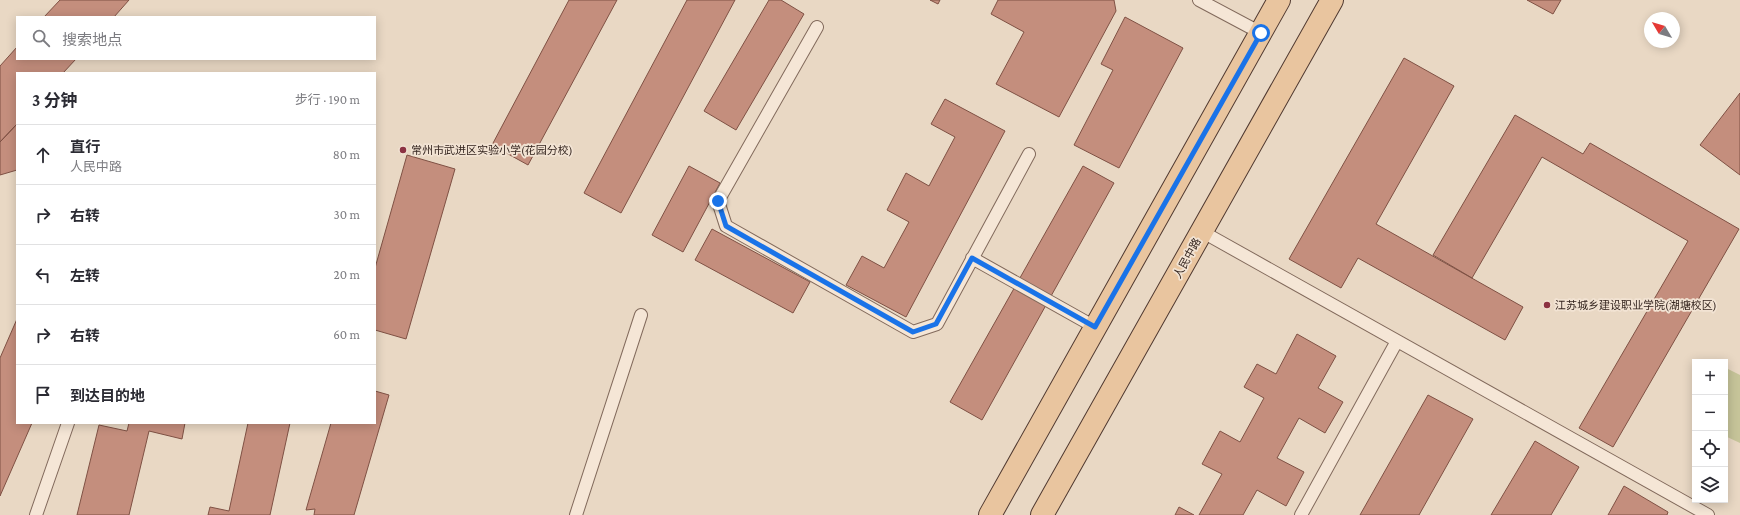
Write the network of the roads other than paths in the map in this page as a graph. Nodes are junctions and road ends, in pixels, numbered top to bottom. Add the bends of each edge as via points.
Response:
1 (1199, 0) edge
2 (1280, 0) edge
3 (1332, 0) edge
4 (817, 27) dead end
5 (1261, 33) junction
6 (1029, 154) dead end
7 (1201, 231) junction
8 (972, 258) junction
9 (642, 315) dead end
10 (1095, 327) junction
11 (1397, 341) junction
12 (68, 424) edge
13 (36, 515) edge
14 (576, 515) edge
15 (990, 515) edge
16 (1042, 515) edge
17 (1301, 515) edge
18 (1708, 515) edge

1 - 5 lane
2 - 5 main road
3 - 7 main road, 人民中路
4 - 8 lane via 718,201 726,226 913,332 936,324
5 - 10 main road
6 - 8 lane
7 - 11 lane
7 - 16 main road, 人民中路
8 - 10 lane
9 - 14 lane
10 - 15 main road
11 - 17 lane
11 - 18 lane
12 - 13 lane

